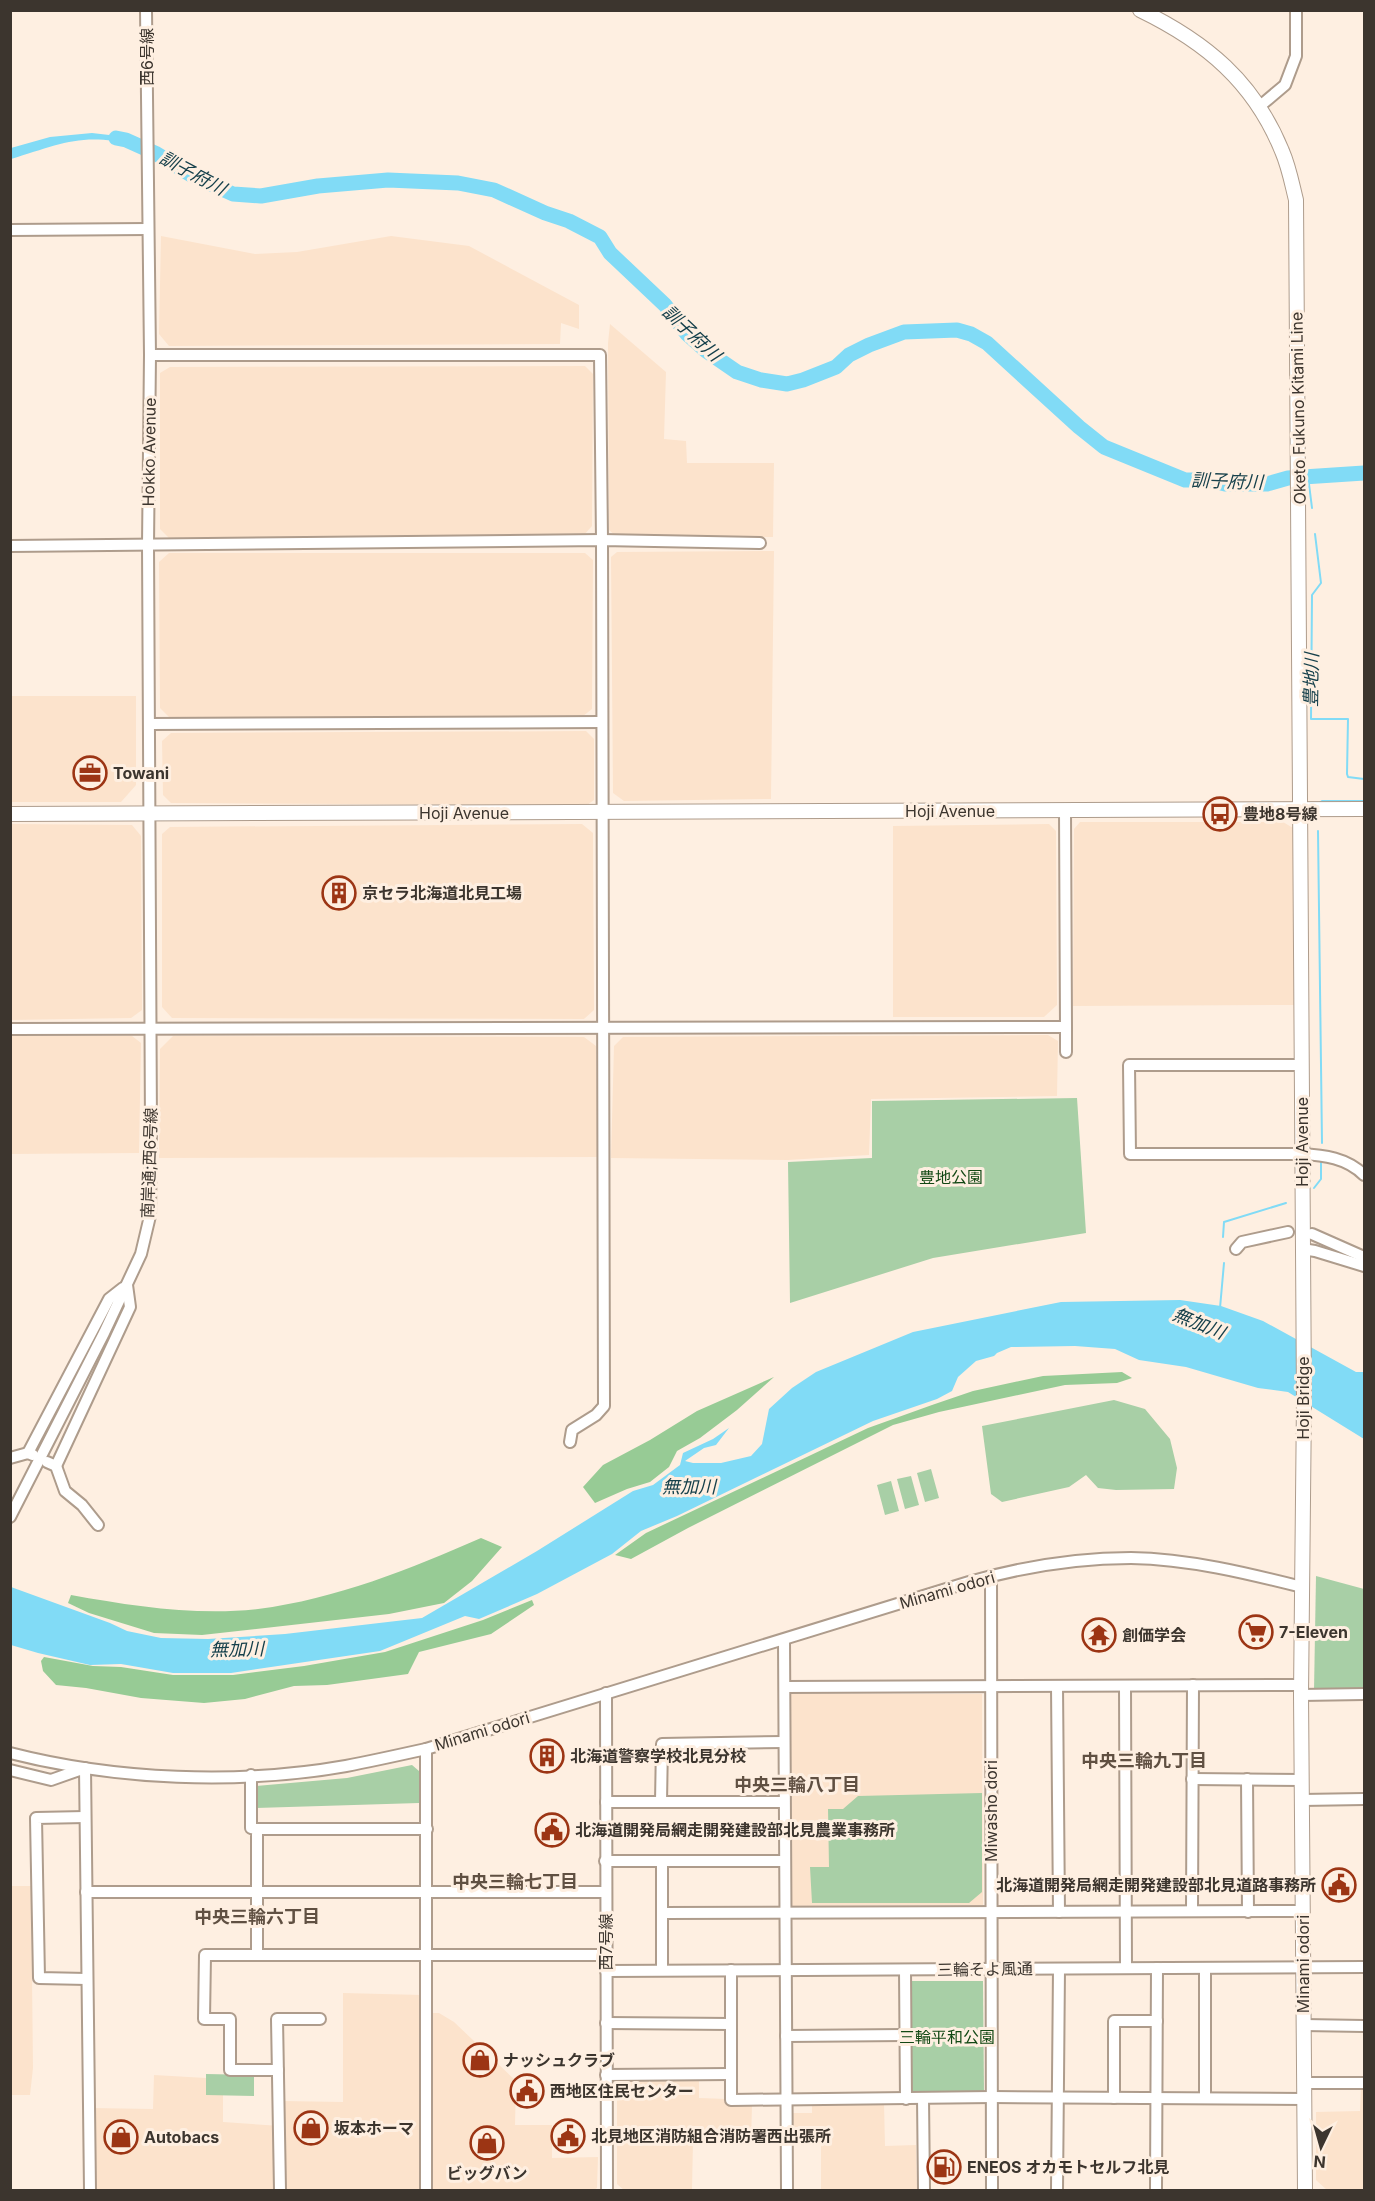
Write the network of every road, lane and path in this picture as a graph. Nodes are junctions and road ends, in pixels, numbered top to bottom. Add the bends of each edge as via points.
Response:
1 (146, 10) edge
2 (1140, 10) edge
3 (1296, 10) edge
4 (1260, 106) junction
5 (148, 176) joint
6 (148, 229) junction
7 (10, 230) edge
8 (150, 355) junction
9 (602, 540) junction
10 (760, 543) dead end
11 (148, 545) junction
12 (10, 546) edge
13 (601, 722) junction
14 (150, 724) junction
15 (1300, 808) junction
16 (1365, 809) edge
17 (1065, 810) junction
18 (602, 812) junction
19 (10, 814) edge
20 (150, 814) junction
21 (604, 1027) junction
22 (1066, 1027) junction
23 (151, 1028) junction
24 (10, 1029) edge
25 (1066, 1052) dead end
26 (1302, 1065) junction
27 (1301, 1154) junction
28 (1365, 1174) edge
29 (1288, 1232) dead end
30 (1312, 1234) dead end
31 (1236, 1249) dead end
32 (1302, 1253) junction
33 (1365, 1257) edge
34 (1365, 1266) edge
35 (127, 1284) junction
36 (570, 1442) dead end
37 (10, 1458) edge
38 (10, 1516) edge
39 (98, 1525) dead end
40 (991, 1576) junction
41 (1302, 1587) junction
42 (784, 1640) junction
43 (1193, 1685) junction
44 (991, 1686) junction
45 (1058, 1686) junction
46 (1125, 1686) junction
47 (784, 1687) junction
48 (1301, 1690) junction
49 (606, 1693) junction
50 (1365, 1694) edge
51 (784, 1742) junction
52 (426, 1749) junction
53 (10, 1753) edge
54 (85, 1768) junction
55 (10, 1770) edge
56 (251, 1775) junction
57 (1192, 1779) junction
58 (1247, 1779) junction
59 (1302, 1780) junction
60 (1365, 1799) edge
61 (1302, 1800) junction
62 (606, 1802) junction
63 (662, 1802) junction
64 (784, 1802) junction
65 (85, 1817) junction
66 (257, 1829) junction
67 (427, 1829) junction
68 (784, 1861) junction
69 (606, 1862) junction
70 (662, 1862) junction
71 (426, 1891) junction
72 (86, 1892) junction
73 (258, 1892) junction
74 (606, 1892) junction
75 (1125, 1911) junction
76 (1192, 1911) junction
77 (1303, 1911) junction
78 (786, 1912) junction
79 (992, 1912) junction
80 (1059, 1912) junction
81 (1248, 1912) junction
82 (662, 1913) junction
83 (257, 1955) junction
84 (427, 1955) junction
85 (606, 1955) junction
86 (1304, 1967) junction
87 (1365, 1967) edge
88 (1126, 1968) junction
89 (1157, 1968) junction
90 (1205, 1968) junction
91 (992, 1969) junction
92 (1059, 1969) junction
93 (662, 1970) junction
94 (731, 1970) junction
95 (785, 1970) junction
96 (905, 1970) junction
97 (606, 1971) junction
98 (87, 1978) junction
99 (320, 2019) dead end
100 (1157, 2021) junction
101 (606, 2023) junction
102 (730, 2024) junction
103 (1304, 2025) junction
104 (1365, 2026) edge
105 (905, 2035) junction
106 (786, 2036) junction
107 (278, 2070) junction
108 (606, 2074) junction
109 (730, 2074) junction
110 (1304, 2083) junction
111 (1365, 2083) edge
112 (992, 2097) junction
113 (923, 2098) junction
114 (1058, 2098) junction
115 (1114, 2098) junction
116 (1156, 2098) junction
117 (1205, 2098) junction
118 (787, 2099) junction
119 (906, 2099) junction
120 (1304, 2099) junction
121 (90, 2190) edge
122 (279, 2190) edge
123 (426, 2190) edge
124 (607, 2190) edge
125 (787, 2190) edge
126 (924, 2190) edge
127 (992, 2190) edge
128 (1057, 2190) edge
129 (1156, 2190) edge
130 (1305, 2190) edge

1 - 5 street, 西6号線
2 - 4 main road, Oketo Fukuno Kitami Line via 1175,27 1217,57
3 - 4 street via 1296,56 1286,85
4 - 15 main road, Oketo Fukuno Kitami Line via 1283,152 1296,200
5 - 6 street, Hokko Avenue
6 - 7 street
6 - 8 street, Hokko Avenue
8 - 9 street via 600,356
8 - 11 street, Hokko Avenue
9 - 10 street
9 - 11 street
9 - 13 street
11 - 12 street
11 - 14 street, Hokko Avenue
13 - 14 street
13 - 18 street
14 - 20 street, Hokko Avenue
15 - 16 main road
15 - 17 main road, Hoji Avenue
15 - 26 main road, Hoji Avenue
17 - 18 main road, Hoji Avenue
17 - 22 street
18 - 20 main road, Hoji Avenue
18 - 21 street
19 - 20 main road, Hoji Avenue
20 - 23 street, 南岸通;西6号線
21 - 22 street
21 - 23 street
21 - 36 street via 604,1406 572,1430
22 - 25 street
23 - 24 street
23 - 35 street, 南岸通;西6号線 via 150,1216 141,1254
26 - 27 main road, Hoji Avenue
26 - 27 street via 1129,1065 1130,1154
27 - 28 street via 1329,1156
27 - 32 main road, Hoji Avenue
29 - 31 street via 1242,1242
30 - 33 street
32 - 34 street via 1315,1251
32 - 41 main road, Hoji Bridge
35 - 37 street via 109,1299 31,1454
35 - 38 street, 南岸通;西6号線
35 - 39 street via 130,1307 51,1464 65,1491
40 - 41 street, Minami odori via 1047,1564 1132,1558 1198,1564
40 - 42 street, Minami odori
40 - 44 street, Miwasho dori
41 - 48 main road, Minami odori
42 - 47 street
42 - 49 street, Minami odori
43 - 46 street
43 - 48 street
43 - 57 street
44 - 45 street
44 - 47 street
44 - 79 street, Miwasho dori
45 - 46 street
45 - 80 street
46 - 75 street
47 - 51 street
48 - 50 street
48 - 59 main road, Minami odori
49 - 52 street, Minami odori
49 - 62 street, 西7号線
51 - 63 street via 662,1744
51 - 64 street
52 - 56 street, Minami odori via 345,1766
52 - 67 street
53 - 54 street, Minami odori
54 - 55 street via 51,1780
54 - 56 street, Minami odori via 188,1777
54 - 65 street
56 - 66 street via 251,1828
57 - 58 street
57 - 76 street
58 - 59 street
58 - 81 street
59 - 61 main road, Minami odori
60 - 61 street
61 - 77 main road, Minami odori
62 - 63 street
62 - 69 street, 西7号線
63 - 64 street
64 - 68 street
65 - 72 street
65 - 98 street via 36,1818 39,1978
66 - 67 street
66 - 73 street
67 - 71 street
68 - 70 street
68 - 78 street
69 - 70 street
69 - 74 street, 西7号線
70 - 82 street
71 - 73 street
71 - 74 street
71 - 84 street
72 - 73 street
72 - 98 street
73 - 83 street
74 - 85 street, 西7号線
75 - 76 street
75 - 80 street
75 - 88 street
76 - 81 street
77 - 81 street
77 - 86 main road, Minami odori
78 - 79 street
78 - 82 street
78 - 95 street
79 - 80 street
79 - 91 street, Miwasho dori
82 - 93 street
83 - 84 street
83 - 107 street via 205,1955 204,2019 230,2019 230,2070
84 - 85 street
84 - 123 street
85 - 97 street, 西7号線
86 - 87 street, 三輪そよ風通
86 - 90 street, 三輪そよ風通
86 - 103 main road, Minami odori
88 - 89 street, 三輪そよ風通
88 - 92 street, 三輪そよ風通
89 - 90 street, 三輪そよ風通
89 - 100 street
90 - 117 street
91 - 92 street, 三輪そよ風通
91 - 96 street, 三輪そよ風通
91 - 112 street, Miwasho dori
92 - 114 street
93 - 94 street, 三輪そよ風通
93 - 97 street, 三輪そよ風通
94 - 95 street, 三輪そよ風通
94 - 102 street
95 - 96 street, 三輪そよ風通
95 - 106 street
96 - 105 street
97 - 101 street, 西7号線
98 - 121 street
99 - 107 street via 277,2019
100 - 115 street via 1114,2021
100 - 116 street
101 - 102 street
101 - 108 street, 西7号線
102 - 109 street
103 - 104 street
103 - 110 main road, Minami odori
105 - 106 street
105 - 119 street
106 - 118 street
107 - 122 street
108 - 109 street
108 - 124 street, 西7号線
109 - 118 street via 731,2100
110 - 111 street
110 - 120 main road, Minami odori
112 - 113 street
112 - 114 street
112 - 127 street, Miwasho dori
113 - 119 street
113 - 126 street
114 - 115 street
114 - 128 street
115 - 116 street
116 - 117 street
116 - 129 street
117 - 120 street
118 - 119 street
118 - 125 street
120 - 130 main road, Minami odori

